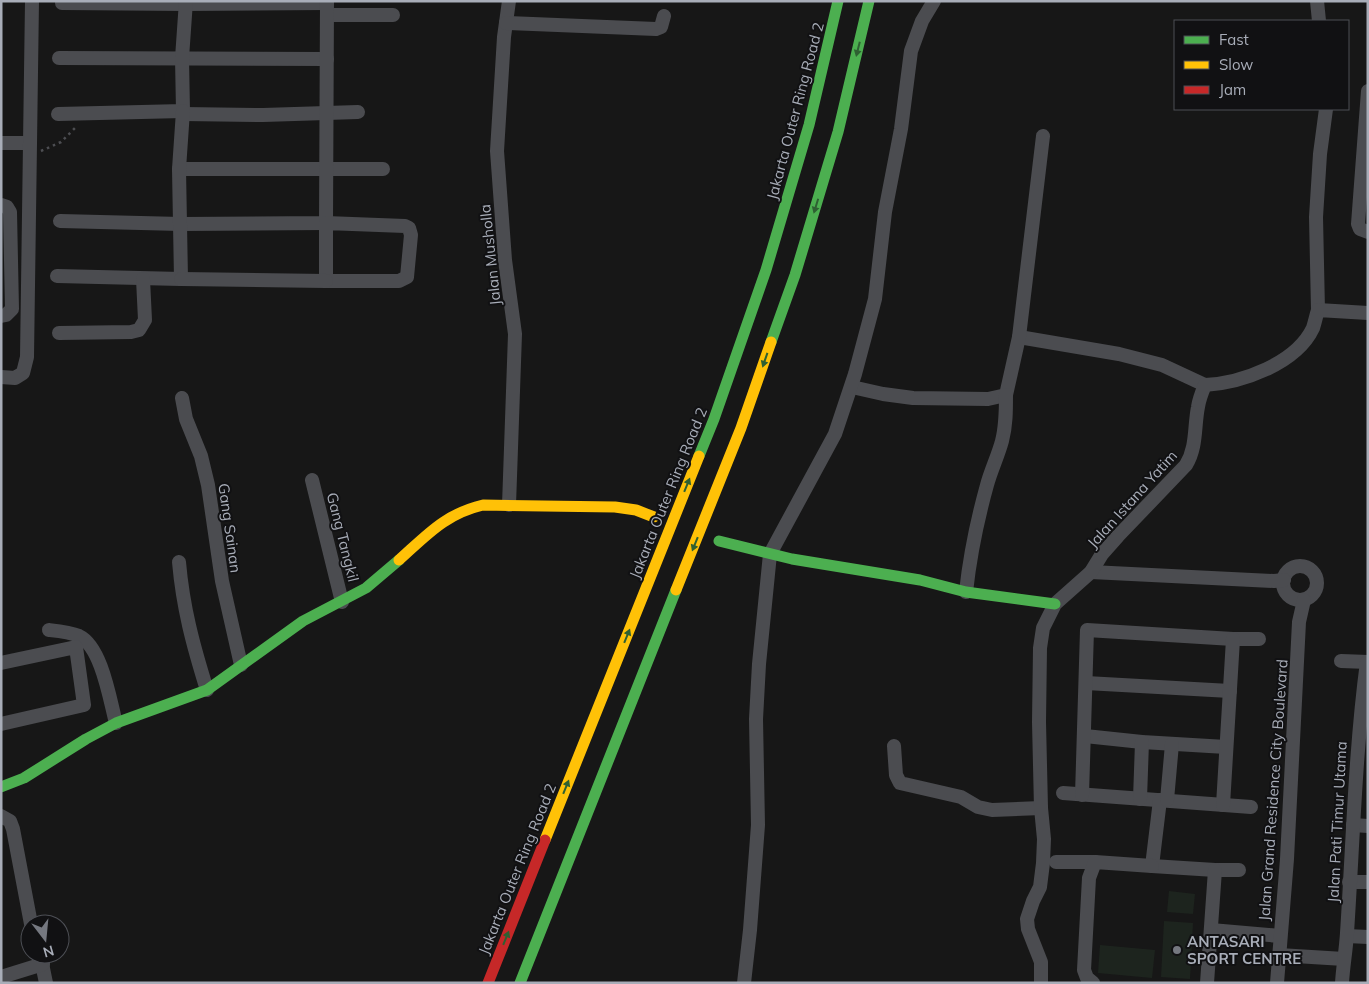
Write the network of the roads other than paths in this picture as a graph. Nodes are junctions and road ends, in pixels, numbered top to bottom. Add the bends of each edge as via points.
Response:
1 (32, 1) edge
2 (509, 1) edge
3 (838, 1) edge
4 (869, 1) edge
5 (934, 1) edge
6 (1317, 1) edge
7 (62, 3) dead end
8 (186, 3) edge
9 (327, 7) edge
10 (393, 15) dead end
11 (664, 16) dead end
12 (1319, 20) edge
13 (506, 23) junction
14 (59, 58) dead end
15 (182, 58) junction
16 (327, 60) junction
17 (1368, 93) edge
18 (1326, 110) edge
19 (358, 112) dead end
20 (183, 113) junction
21 (58, 114) dead end
22 (327, 114) junction
23 (1043, 136) dead end
24 (1, 143) edge
25 (30, 150) junction
26 (179, 168) junction
27 (327, 168) junction
28 (383, 169) dead end
29 (1, 205) edge
30 (60, 221) dead end
31 (326, 223) junction
32 (181, 224) junction
33 (1368, 232) edge
34 (6, 262) edge
35 (57, 276) dead end
36 (143, 279) junction
37 (181, 279) junction
38 (326, 281) junction
39 (1318, 310) junction
40 (1368, 312) edge
41 (1, 316) edge
42 (59, 333) dead end
43 (1019, 337) junction
44 (1, 377) edge
45 (1204, 385) junction
46 (852, 387) junction
47 (1006, 395) junction
48 (182, 398) dead end
49 (312, 480) dead end
50 (509, 505) junction
51 (654, 517) dead end
52 (719, 542) dead end
53 (770, 554) junction
54 (179, 562) dead end
55 (1090, 572) junction
56 (1284, 580) junction
57 (966, 592) junction
58 (1304, 600) junction
59 (342, 602) junction
60 (1055, 604) junction
61 (49, 630) dead end
62 (1233, 639) junction
63 (1259, 639) dead end
64 (1341, 661) dead end
65 (1367, 662) edge
66 (1, 663) edge
67 (241, 665) junction
68 (1086, 683) junction
69 (207, 690) junction
70 (1230, 691) junction
71 (1364, 715) edge
72 (116, 723) junction
73 (1, 724) edge
74 (1085, 736) junction
75 (1142, 742) junction
76 (1172, 744) junction
77 (894, 746) dead end
78 (1226, 747) junction
79 (1362, 772) edge
80 (1, 787) edge
81 (1062, 793) dead end
82 (1082, 794) junction
83 (1140, 799) junction
84 (1164, 800) junction
85 (1223, 805) junction
86 (1252, 807) dead end
87 (1041, 808) junction
88 (1, 816) edge
89 (1354, 825) junction
90 (1368, 826) edge
91 (1056, 862) dead end
92 (1095, 862) junction
93 (1152, 866) junction
94 (1215, 870) junction
95 (1239, 870) dead end
96 (1349, 882) junction
97 (1368, 882) edge
98 (29, 914) edge
99 (1211, 930) junction
100 (1280, 936) junction
101 (1347, 936) junction
102 (1368, 937) edge
103 (1279, 955) junction
104 (1344, 959) junction
105 (31, 964) edge
106 (43, 964) edge
107 (1, 977) edge
108 (46, 983) edge
109 (488, 983) edge
110 (520, 983) edge
111 (744, 983) edge
112 (1041, 983) edge
113 (1093, 983) edge
114 (1207, 983) edge
115 (1277, 983) edge
116 (1342, 983) edge

1 - 25 street
2 - 13 street, Jalan Musholla
109 -> 3 main road, Jakarta Outer Ring Road 2 via 714,420 766,270 807,134
4 -> 110 main road via 838,132 795,275 747,410
5 - 46 street via 922,21 911,51 901,129 885,212 876,299
6 - 12 street
7 - 8 street
8 - 9 street
8 - 15 street
9 - 10 street
9 - 16 street
11 - 13 street via 661,27 656,29
13 - 50 street, Jalan Musholla via 498,151 505,260 515,334
14 - 15 street
15 - 16 street
15 - 20 street
16 - 22 street
17 - 33 street via 1358,224
18 - 39 street via 1316,217
19 - 22 street
20 - 21 street
20 - 22 street
20 - 26 street
22 - 27 street
23 - 43 street
24 - 25 street
25 - 44 street via 27,357 23,373 15,378
26 - 27 street
26 - 32 street
27 - 28 street
27 - 31 street
29 - 34 street via 10,212
30 - 32 street
31 - 32 street
31 - 38 street
31 - 38 street via 405,226 411,235 408,275 404,279
32 - 37 street
34 - 41 street via 12,309 6,316
35 - 36 street
36 - 37 street
36 - 42 street via 145,320 139,330
37 - 38 street
39 - 40 street
39 - 45 street via 1312,329 1293,353 1254,375
43 - 45 street via 1119,354 1162,365
43 - 47 street
45 - 55 street, Jalan Istana Yatim via 1193,449 1186,465 1118,536
46 - 47 street via 913,398 988,399
46 - 53 street via 835,434
47 - 57 street via 1002,442 977,522
48 - 67 street, Gang Sainan via 208,485 222,581
49 - 59 street, Gang Tangkil
50 - 51 main road via 616,507
50 - 59 main road via 482,505 453,515 438,524 384,574
52 - 53 main road
53 - 57 main road via 920,580
53 - 111 street via 757,710 758,825
54 - 69 street via 187,619
55 - 56 street
55 - 60 street, Jalan Istana Yatim
56 - 58 street via 1286,593 1291,598
56 - 58 street, Jalan Grand Residence City Boulevard via 1286,574 1297,566 1310,569 1315,574 1318,587
57 - 60 main road
58 - 100 street, Jalan Grand Residence City Boulevard via 1299,622
59 - 67 main road via 304,621
60 - 87 street via 1043,628 1040,648
61 - 72 street via 81,636 94,651
62 - 63 street
62 - 68 street via 1087,630
62 - 70 street
64 - 65 street
65 - 71 street, Jalan Pati Timur Utama
66 - 73 street via 76,647 84,705
67 - 69 main road
68 - 70 street
68 - 74 street
69 - 72 main road
70 - 78 street
71 - 79 street, Jalan Pati Timur Utama
72 - 80 main road via 24,778
74 - 75 street
74 - 82 street
75 - 76 street
75 - 83 street
76 - 78 street
76 - 84 street
77 - 87 street via 896,775 900,783 961,797 978,807 992,810
78 - 85 street
79 - 89 street, Jalan Pati Timur Utama
81 - 82 street
82 - 83 street
83 - 84 street
84 - 85 street
84 - 93 street
85 - 86 street
87 - 112 street via 1044,838 1040,887 1027,919 1041,962
88 - 98 street via 10,821 13,829
89 - 90 street
89 - 96 street, Jalan Pati Timur Utama
91 - 92 street
92 - 93 street
92 - 113 street via 1089,878 1084,970
93 - 94 street
94 - 95 street
94 - 99 street
96 - 97 street
96 - 101 street, Jalan Pati Timur Utama
99 - 100 street
99 - 114 street
100 - 103 street, Jalan Grand Residence City Boulevard
101 - 102 street
101 - 104 street, Jalan Pati Timur Utama
103 - 104 street
103 - 115 street, Jalan Grand Residence City Boulevard
104 - 116 street, Jalan Pati Timur Utama
105 - 107 street
106 - 108 street

